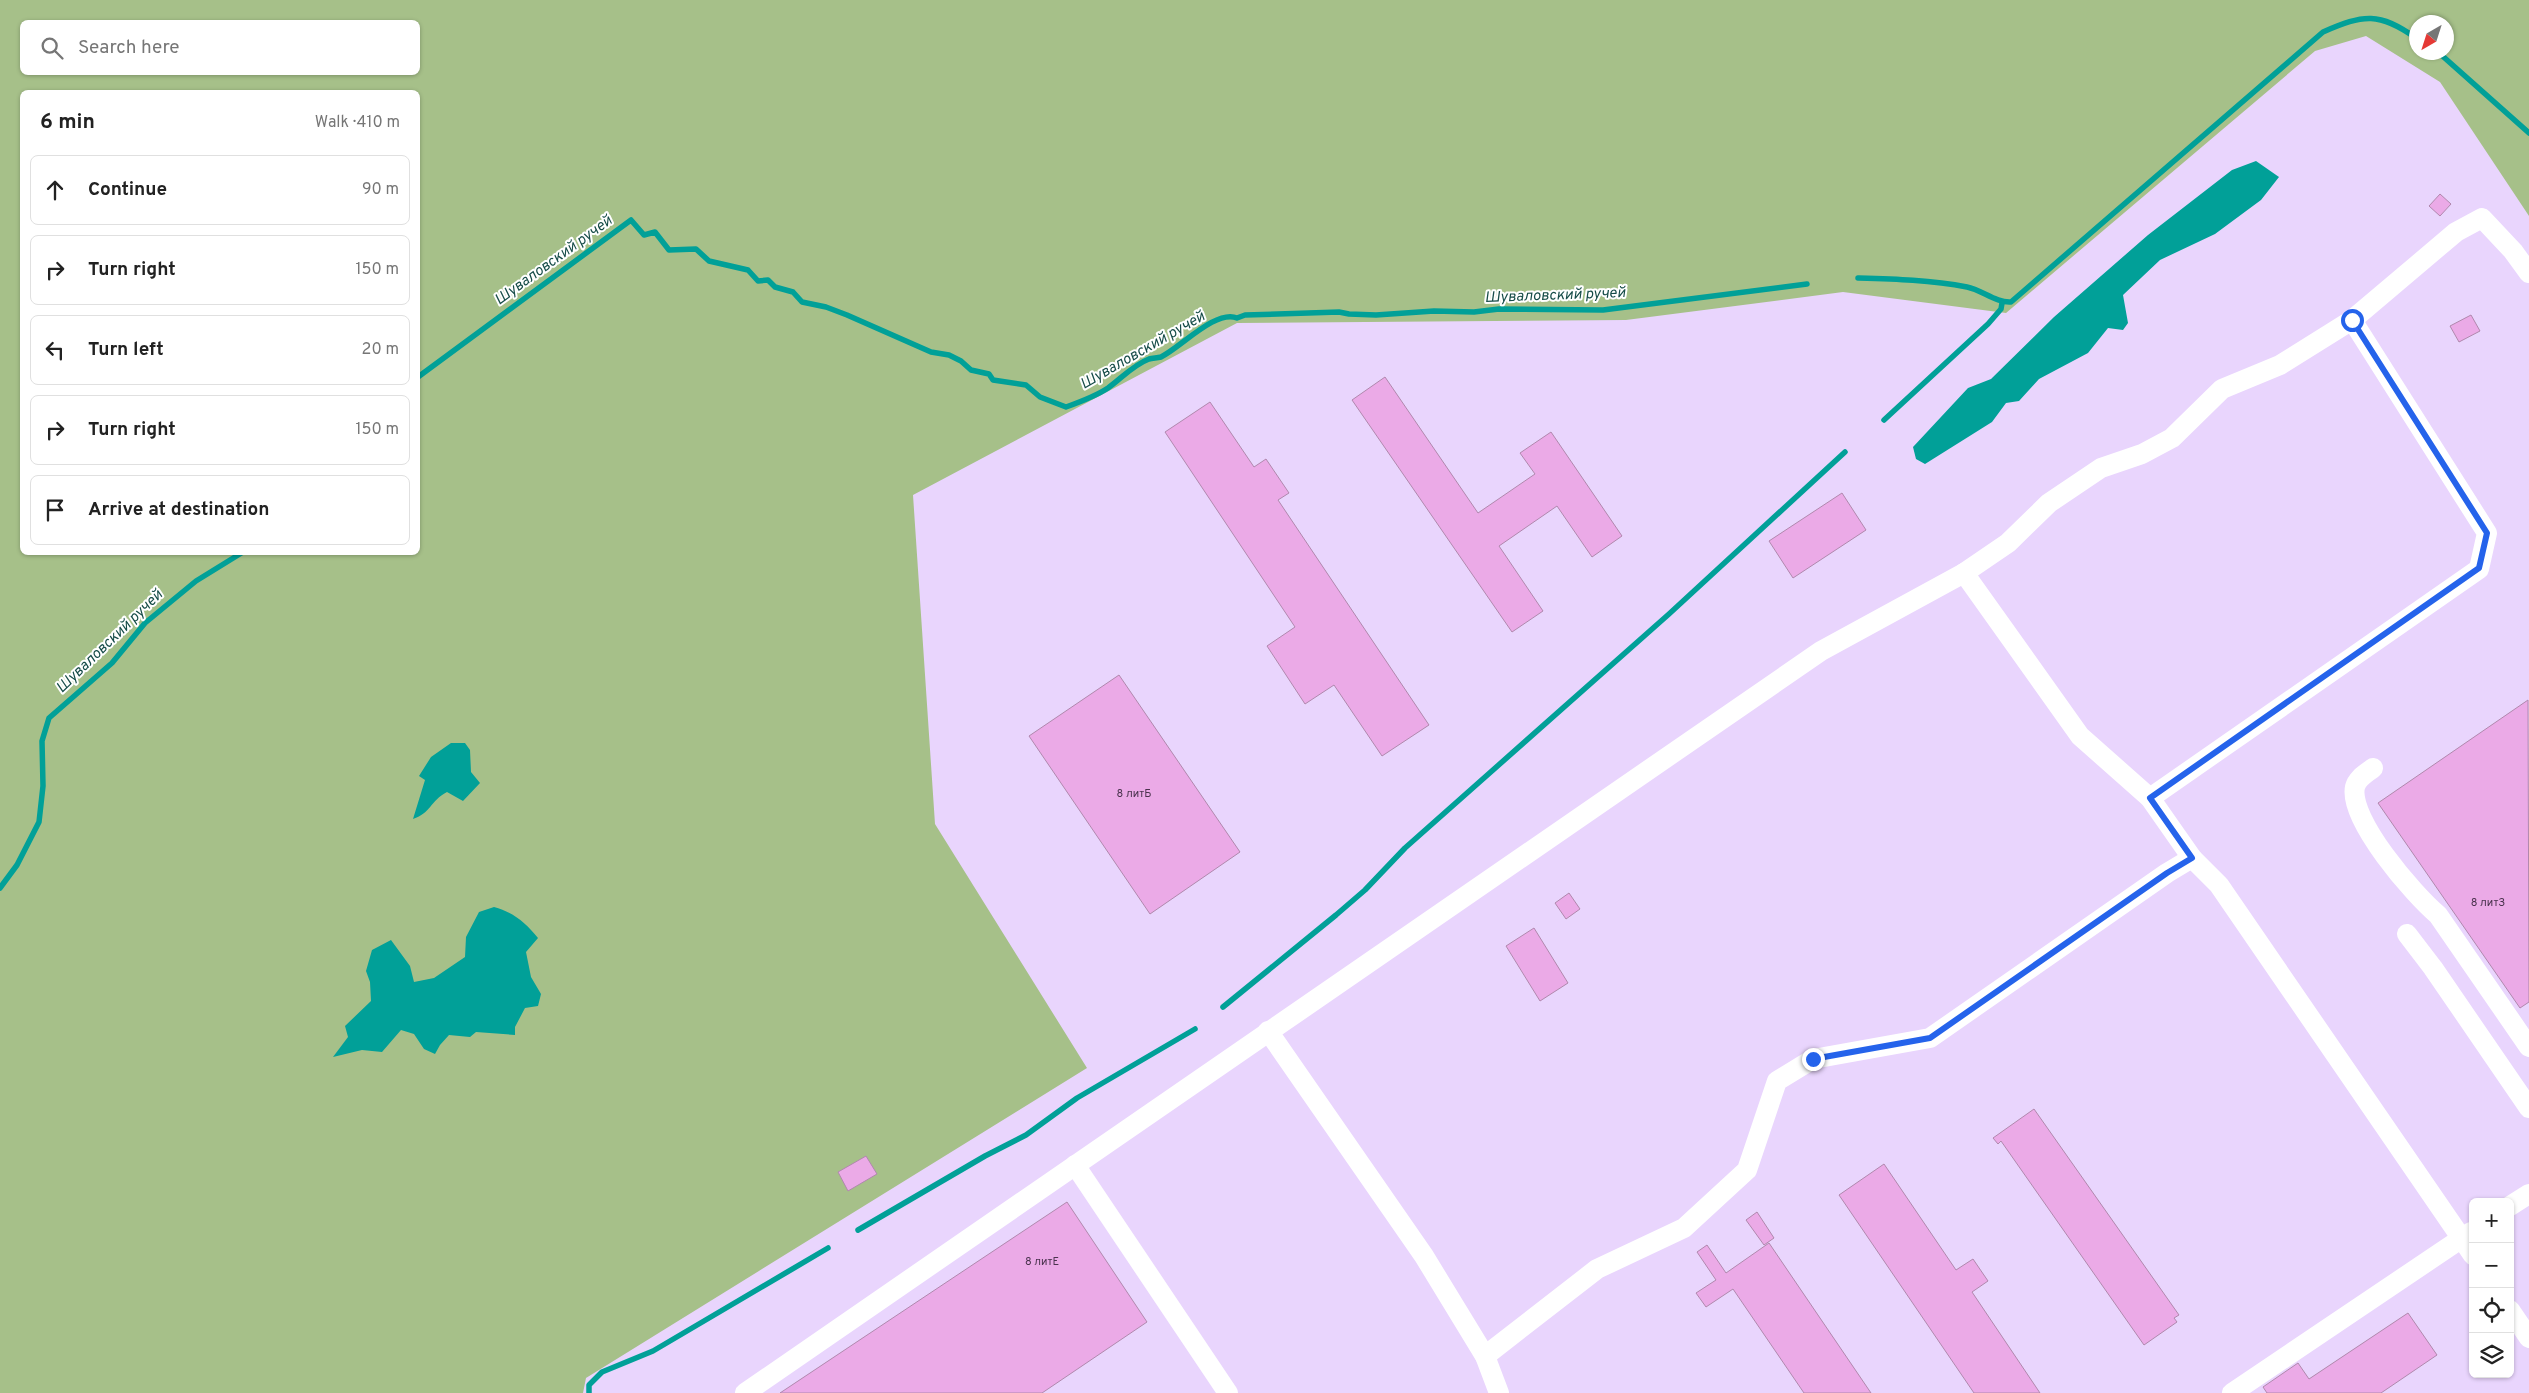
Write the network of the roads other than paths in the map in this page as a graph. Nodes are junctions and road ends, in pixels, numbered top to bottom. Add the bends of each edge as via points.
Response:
1 (2529, 273) edge
2 (2352, 320) junction
3 (1964, 573) junction
4 (2373, 768) dead end
5 (2150, 798) junction
6 (2192, 858) junction
7 (2407, 934) dead end
8 (2462, 950) junction
9 (2433, 968) junction
10 (1268, 1031) junction
11 (2529, 1047) edge
12 (2529, 1108) edge
13 (1075, 1166) junction
14 (2529, 1194) edge
15 (2514, 1203) edge
16 (2467, 1234) edge
17 (2514, 1316) edge
18 (2529, 1338) edge
19 (1485, 1356) junction
20 (745, 1393) edge
21 (1228, 1393) edge
22 (1499, 1393) edge
23 (2232, 1393) edge

1 - 2 lane via 2482,218 2456,232
2 - 3 lane via 2280,365 2222,389 2172,438 2142,454 2101,468 2049,503 2008,543
2 - 5 lane via 2487,533 2479,568
3 - 5 lane via 2080,736
3 - 10 lane via 1822,651
4 - 8 lane via 2361,776 2355,787 2358,810 2374,839 2418,898 2438,915
5 - 6 lane
6 - 16 lane via 2218,885
6 - 19 lane via 1930,1038 1813,1059 1777,1080 1747,1170 1684,1228 1597,1269
7 - 9 lane
8 - 9 lane
8 - 11 lane
9 - 12 lane
10 - 13 lane
10 - 19 lane via 1424,1256
13 - 20 lane
13 - 21 lane
14 - 15 lane
16 - 23 lane
17 - 18 lane
19 - 22 lane

